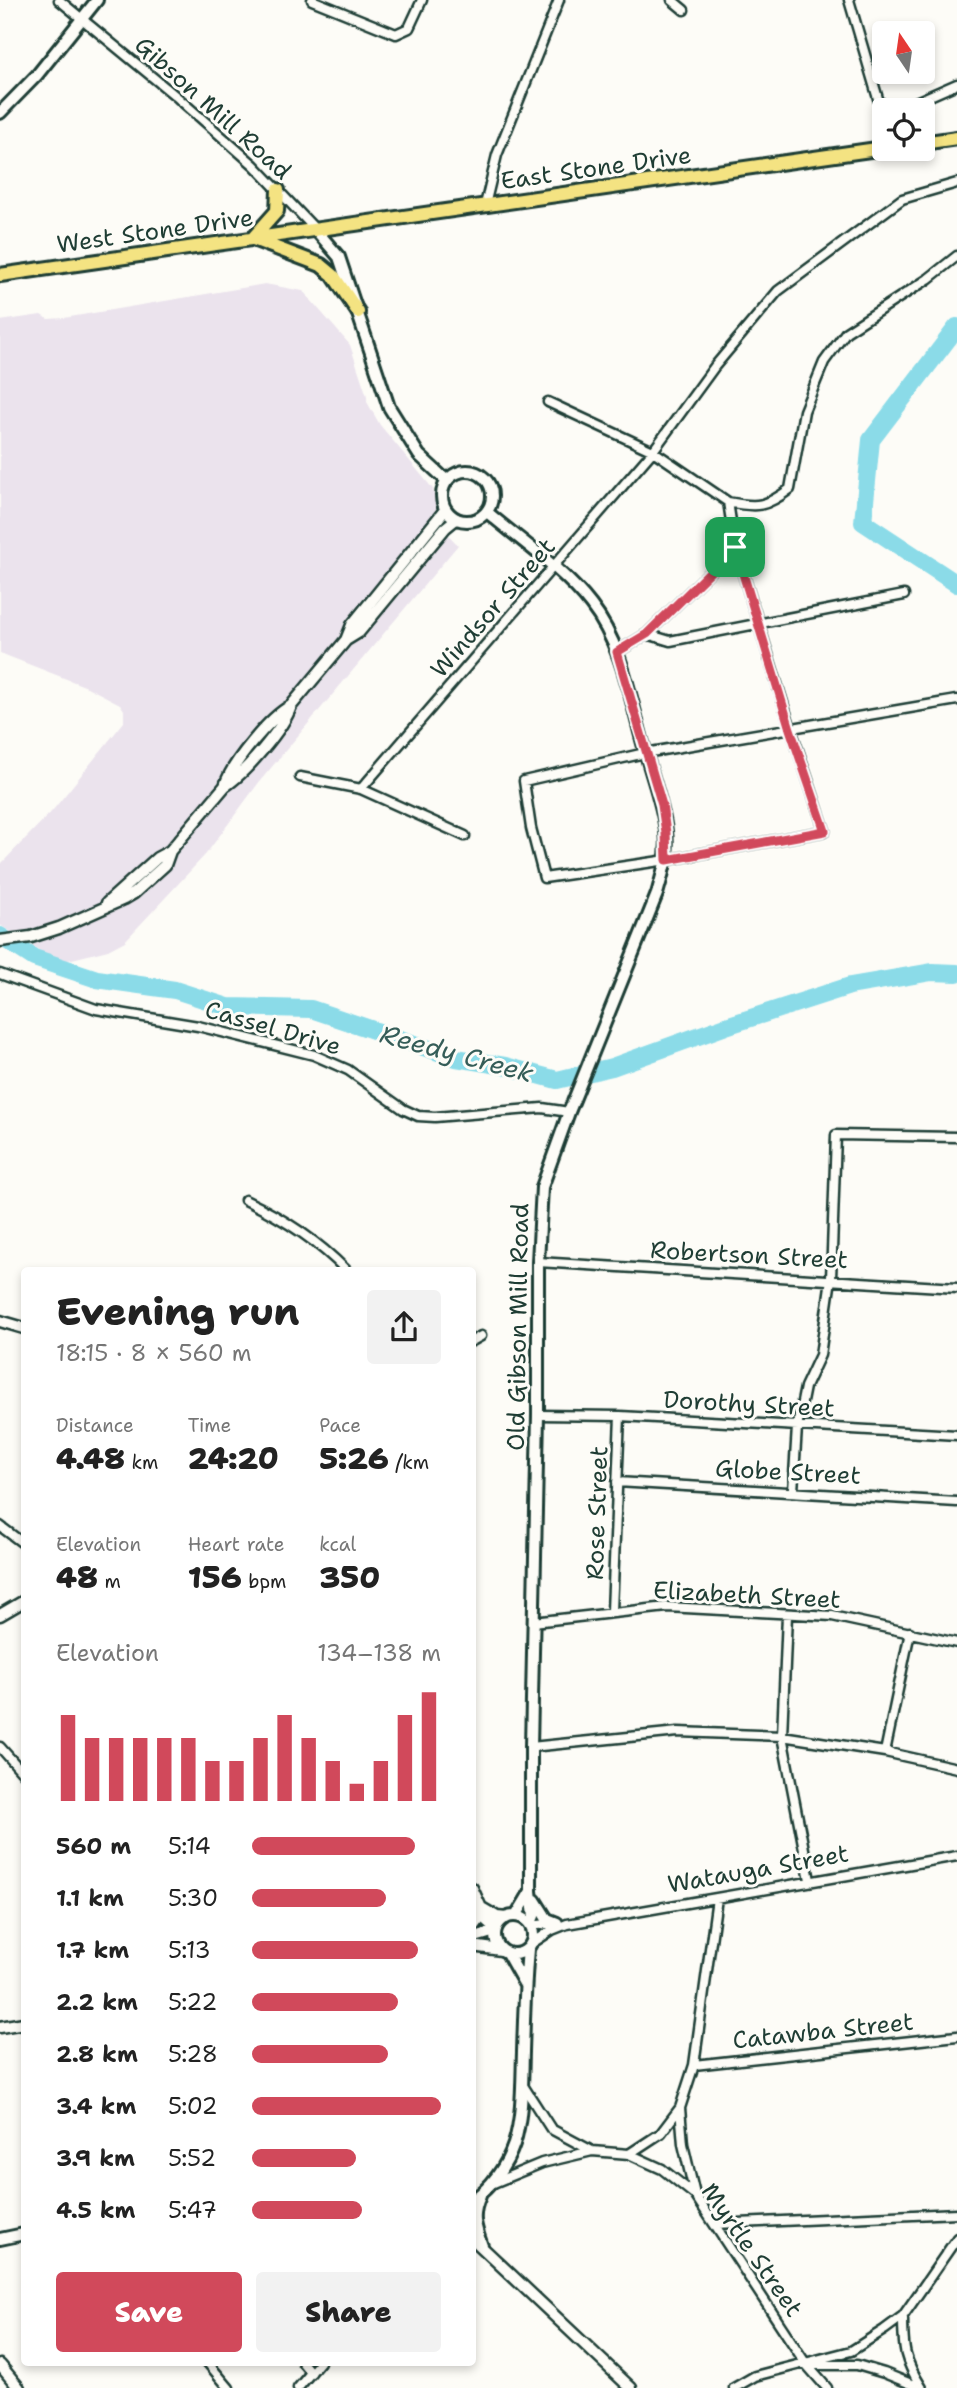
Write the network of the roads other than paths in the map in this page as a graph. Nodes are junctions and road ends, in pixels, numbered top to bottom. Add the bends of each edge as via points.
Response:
1 (59, 0) edge
2 (97, 0) edge
3 (312, 0) edge
4 (422, 0) edge
5 (559, 0) edge
6 (672, 0) edge
7 (849, 0) edge
8 (684, 10) dead end
9 (82, 19) junction
10 (957, 84) edge
11 (878, 98) edge
12 (925, 98) edge
13 (0, 113) edge
14 (957, 138) edge
15 (935, 141) edge
16 (872, 150) edge
17 (957, 183) edge
18 (278, 190) junction
19 (485, 205) junction
20 (315, 229) junction
21 (253, 239) junction
22 (957, 256) edge
23 (0, 275) edge
24 (358, 312) junction
25 (548, 402) dead end
26 (653, 451) junction
27 (447, 481) junction
28 (728, 502) junction
29 (445, 510) junction
30 (487, 512) junction
31 (456, 519) junction
32 (735, 547) junction
33 (553, 568) junction
34 (904, 595) dead end
35 (759, 622) junction
36 (647, 634) junction
37 (346, 640) junction
38 (617, 652) junction
39 (957, 700) edge
40 (790, 729) junction
41 (645, 752) junction
42 (300, 776) dead end
43 (361, 789) junction
44 (465, 836) dead end
45 (667, 860) junction
46 (0, 942) edge
47 (0, 974) edge
48 (569, 1112) junction
49 (957, 1137) edge
50 (245, 1200) dead end
51 (538, 1262) junction
52 (343, 1267) edge
53 (831, 1279) junction
54 (957, 1288) edge
55 (0, 1321) edge
56 (21, 1327) edge
57 (481, 1336) dead end
58 (476, 1339) edge
59 (538, 1415) junction
60 (620, 1416) junction
61 (797, 1427) junction
62 (957, 1435) edge
63 (617, 1482) junction
64 (793, 1492) junction
65 (957, 1502) edge
66 (0, 1526) edge
67 (21, 1542) edge
68 (21, 1603) edge
69 (612, 1611) junction
70 (0, 1615) edge
71 (787, 1615) junction
72 (533, 1622) junction
73 (910, 1632) junction
74 (957, 1643) edge
75 (782, 1737) junction
76 (531, 1747) junction
77 (0, 1748) edge
78 (885, 1752) junction
79 (957, 1768) edge
80 (21, 1771) edge
81 (957, 1856) edge
82 (810, 1880) junction
83 (531, 1891) junction
84 (476, 1898) edge
85 (717, 1898) junction
86 (480, 1907) junction
87 (511, 1917) junction
88 (562, 1923) junction
89 (476, 1925) edge
90 (530, 1926) junction
91 (495, 1930) junction
92 (476, 1937) edge
93 (476, 1946) edge
94 (529, 1946) junction
95 (504, 1952) junction
96 (525, 1985) junction
97 (21, 2023) edge
98 (0, 2026) edge
99 (957, 2036) edge
100 (694, 2065) junction
101 (522, 2084) junction
102 (680, 2108) junction
103 (592, 2151) junction
104 (629, 2154) junction
105 (491, 2184) junction
106 (695, 2195) junction
107 (476, 2198) edge
108 (957, 2213) edge
109 (715, 2224) junction
110 (476, 2230) edge
111 (21, 2233) edge
112 (0, 2234) edge
113 (21, 2234) edge
114 (957, 2238) edge
115 (0, 2239) edge
116 (476, 2241) edge
117 (482, 2246) junction
118 (903, 2316) junction
119 (806, 2364) junction
120 (0, 2365) edge
121 (210, 2366) edge
122 (306, 2366) edge
123 (317, 2366) edge
124 (312, 2373) junction
125 (19, 2388) edge
126 (229, 2388) edge
127 (298, 2388) edge
128 (631, 2388) edge
129 (734, 2388) edge
130 (827, 2388) edge
131 (922, 2388) edge

1 - 9 street, Gibson Mill Road
2 - 9 main road
3 - 4 street via 396,34 409,28
5 - 19 street via 497,155
6 - 8 street
7 - 11 street
9 - 13 main road
9 - 18 street, Gibson Mill Road via 178,98
10 - 12 street
14 - 15 highway
16 - 19 highway, East Stone Drive
17 - 26 street, Windsor Street via 902,199 779,291 715,366
18 - 20 street, Gibson Mill Road
18 - 21 highway via 277,211
19 - 20 highway, East Stone Drive
20 - 21 highway, West Stone Drive
20 - 24 main road via 339,257
21 - 23 highway, West Stone Drive
21 - 24 highway via 321,265
22 - 28 street via 846,332 824,362 804,411 790,489 773,502 754,507
24 - 27 main road via 389,407 419,455
25 - 26 street
26 - 28 street
26 - 33 street, Windsor Street
27 - 29 main road via 441,495
27 - 30 main road via 468,471 483,476 492,489
28 - 32 street
29 - 31 main road
29 - 37 street via 352,625
30 - 31 main road via 474,521
30 - 33 main road, Old Gibson Mill Road
31 - 37 street via 359,632
32 - 35 street
32 - 36 street
33 - 38 main road, Old Gibson Mill Road via 591,605
33 - 43 street, Windsor Street
34 - 35 street
35 - 36 street via 670,641
35 - 40 street
36 - 38 street
37 - 46 street via 245,752 229,772 225,786 170,851 105,906 59,928
38 - 41 main road, Old Gibson Mill Road
39 - 40 street
40 - 41 street
40 - 45 street via 825,831
41 - 45 main road, Old Gibson Mill Road via 662,805
41 - 45 street via 523,781 531,828 544,878
42 - 43 street
43 - 44 street
45 - 48 main road, Old Gibson Mill Road
47 - 48 street, Cassel Drive via 96,1009 198,1026 314,1055 348,1070 418,1116 541,1108
48 - 51 main road, Old Gibson Mill Road via 542,1187
49 - 53 street via 836,1135
50 - 52 street via 300,1231
51 - 53 street, Robertson Street
51 - 59 main road, Old Gibson Mill Road
53 - 54 street, Robertson Street
53 - 61 street via 820,1356 804,1387
55 - 56 street
57 - 58 street
59 - 60 street, Dorothy Street
59 - 72 main road, Old Gibson Mill Road
60 - 61 street, Dorothy Street
60 - 63 street, Rose Street
61 - 62 street, Dorothy Street
61 - 64 street
63 - 64 street, Globe Street
63 - 69 street, Rose Street
64 - 65 street, Globe Street
66 - 67 street
68 - 70 street
69 - 71 street, Elizabeth Street via 667,1607
69 - 72 street, Elizabeth Street
71 - 73 street, Elizabeth Street via 832,1616
71 - 75 street
72 - 76 main road, Old Gibson Mill Road
73 - 74 street, Elizabeth Street
73 - 78 street
75 - 76 street via 678,1732
75 - 78 street
75 - 82 street
76 - 83 main road, Old Gibson Mill Road
77 - 80 street
78 - 79 street
81 - 82 street, Watauga Street
82 - 85 street, Watauga Street
83 - 87 main road
83 - 88 main road via 547,1919
83 - 90 main road, Old Gibson Mill Road via 534,1916
84 - 86 street
85 - 88 street, Watauga Street
85 - 100 street
86 - 87 street via 497,1917
86 - 89 street
86 - 91 street
87 - 90 main road via 524,1919
87 - 91 main road
88 - 90 street, Watauga Street
88 - 94 street, Watauga Street
90 - 94 main road
91 - 92 street
91 - 95 main road via 495,1942
93 - 95 street
94 - 95 main road via 518,1954
94 - 96 main road
95 - 96 main road
96 - 101 main road
97 - 98 street
99 - 100 street, Catawba Street
100 - 102 street
101 - 103 street via 551,2129
101 - 105 main road via 514,2146
102 - 104 street via 661,2133
102 - 106 street
103 - 104 street, Myrtle Street
103 - 105 street via 542,2163
104 - 106 street, Myrtle Street via 662,2169
105 - 107 main road
106 - 109 street, Myrtle Street
108 - 109 street
109 - 119 street, Myrtle Street
110 - 117 main road
111 - 112 main road
113 - 115 main road
114 - 118 street
116 - 117 street
117 - 128 street
118 - 119 street via 851,2351
118 - 131 street via 903,2348
119 - 129 street via 755,2376
119 - 130 street, Myrtle Street
119 - 131 street via 857,2365
120 - 125 street
121 - 126 street
122 - 124 street
123 - 124 street
124 - 127 street

